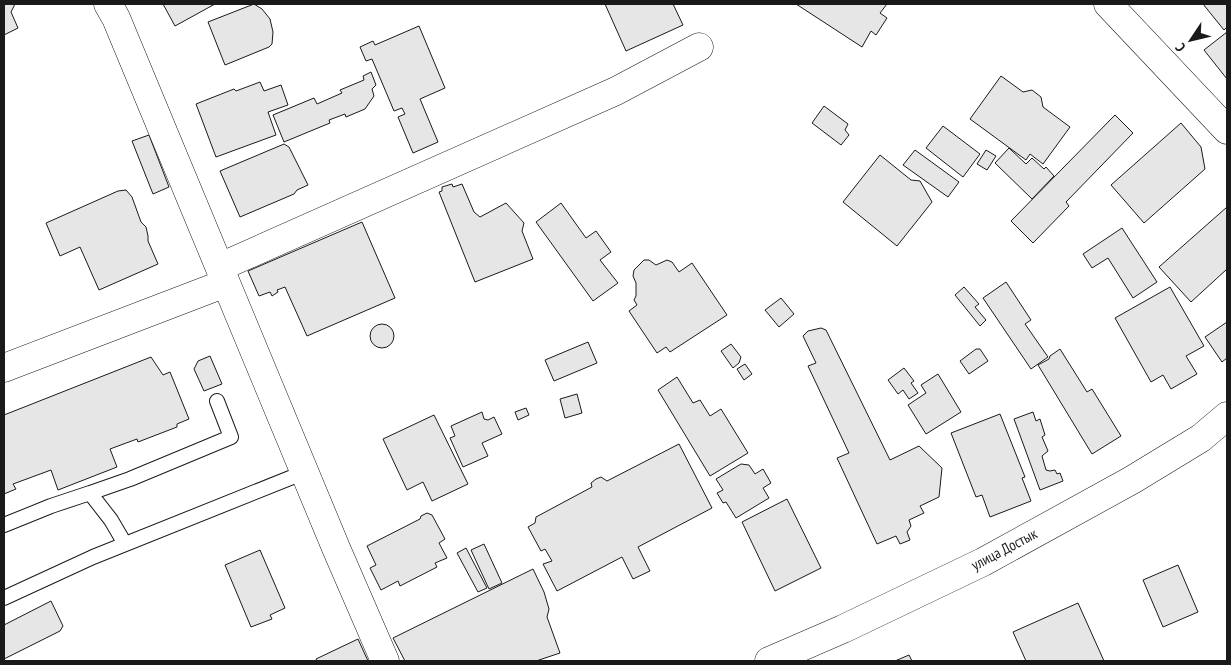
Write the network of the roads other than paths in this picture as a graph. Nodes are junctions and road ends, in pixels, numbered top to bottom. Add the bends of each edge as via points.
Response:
1 (108, 4) edge
2 (1108, 4) edge
3 (699, 48) dead end
4 (1227, 130) edge
5 (223, 275) junction
6 (4, 368) edge
7 (217, 401) dead end
8 (1227, 416) edge
9 (305, 472) junction
10 (90, 494) junction
11 (4, 525) edge
12 (126, 544) junction
13 (4, 598) edge
14 (385, 661) edge
15 (769, 661) edge

1 - 5 street
2 - 4 street
3 - 5 street via 616,91
5 - 6 street
5 - 9 street
7 - 10 lane via 231,437
8 - 15 street, улица Достык via 1201,438 1132,480 982,562
9 - 12 lane
9 - 14 street
10 - 11 lane
10 - 12 lane
12 - 13 lane

